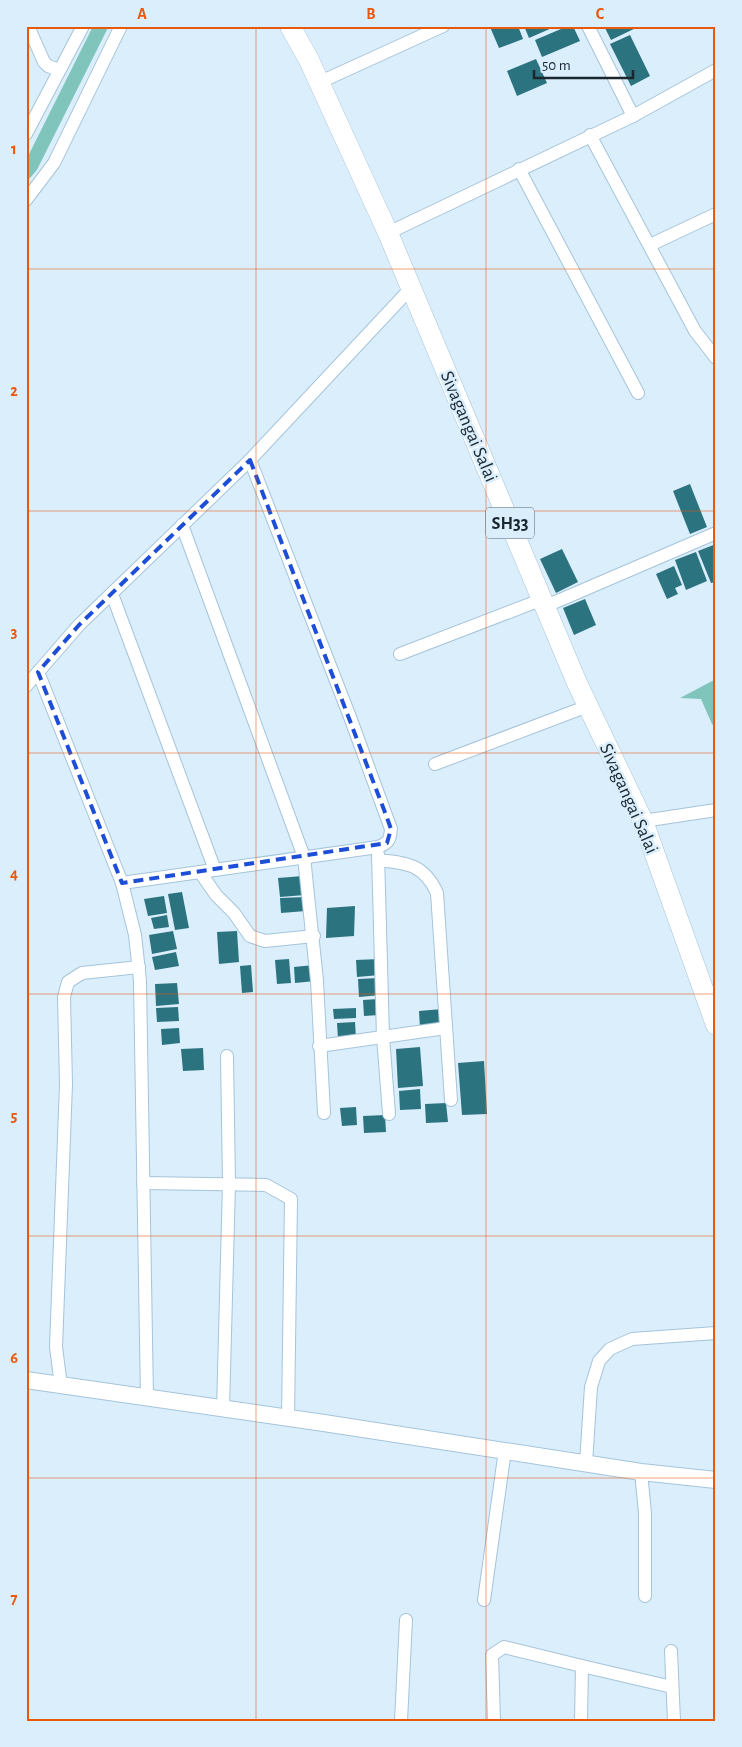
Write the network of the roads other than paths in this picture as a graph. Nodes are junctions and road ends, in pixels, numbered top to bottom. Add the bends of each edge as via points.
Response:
1 (28, 26) edge
2 (82, 26) edge
3 (121, 26) edge
4 (290, 26) edge
5 (443, 26) edge
6 (588, 26) edge
7 (59, 70) junction
8 (716, 70) edge
9 (318, 83) junction
10 (632, 116) junction
11 (26, 134) edge
12 (590, 135) junction
13 (519, 169) junction
14 (26, 200) edge
15 (716, 214) edge
16 (388, 233) junction
17 (650, 245) junction
18 (411, 288) junction
19 (716, 358) edge
20 (638, 393) dead end
21 (250, 460) junction
22 (182, 525) junction
23 (716, 533) edge
24 (112, 594) junction
25 (544, 603) junction
26 (400, 654) dead end
27 (38, 672) junction
28 (26, 686) edge
29 (588, 706) junction
30 (435, 764) dead end
31 (716, 810) edge
32 (643, 822) junction
33 (378, 847) junction
34 (304, 857) junction
35 (378, 860) junction
36 (215, 870) junction
37 (200, 872) junction
38 (122, 883) junction
39 (314, 936) junction
40 (139, 967) junction
41 (716, 1025) edge
42 (446, 1028) junction
43 (383, 1036) junction
44 (319, 1046) junction
45 (227, 1056) dead end
46 (451, 1100) dead end
47 (324, 1113) dead end
48 (389, 1114) dead end
49 (143, 1183) junction
50 (229, 1184) junction
51 (716, 1333) edge
52 (26, 1380) edge
53 (61, 1386) junction
54 (147, 1399) junction
55 (223, 1409) junction
56 (288, 1418) junction
57 (505, 1450) junction
58 (586, 1463) junction
59 (641, 1472) junction
60 (716, 1480) edge
61 (645, 1596) dead end
62 (484, 1600) dead end
63 (406, 1620) dead end
64 (671, 1651) dead end
65 (582, 1666) junction
66 (672, 1687) junction
67 (401, 1721) edge
68 (494, 1721) edge
69 (581, 1721) edge
70 (674, 1721) edge

1 - 7 street via 44,62
2 - 7 street
3 - 14 street via 54,163
4 - 9 main road, Sivagangai Salai / SH33
5 - 9 street
6 - 10 street
7 - 11 street
8 - 10 street
9 - 16 main road, Sivagangai Salai / SH33
10 - 12 street
12 - 13 street
12 - 17 street
13 - 16 street
13 - 20 street
15 - 17 street
16 - 18 main road, Sivagangai Salai / SH33
17 - 19 street via 695,331
18 - 21 street
18 - 25 main road, Sivagangai Salai / SH33
21 - 22 street
21 - 33 street via 391,829 390,839
22 - 24 street
22 - 34 street
23 - 25 street
24 - 27 street via 79,625
24 - 36 street
25 - 26 street
25 - 29 main road, Sivagangai Salai / SH33
27 - 28 street
27 - 38 street
29 - 30 street
29 - 32 main road, Sivagangai Salai / SH33
31 - 32 street
32 - 41 main road, Sivagangai Salai / SH33
33 - 34 street
33 - 35 street
34 - 36 street
34 - 39 street
35 - 42 street via 409,864 420,869 430,878 437,892
35 - 43 street
36 - 37 street
37 - 38 street
37 - 39 street via 250,936 265,942
38 - 40 street
39 - 44 street
40 - 49 street
40 - 53 street via 73,976 64,997 66,1084 56,1347
42 - 43 street
42 - 46 street
43 - 44 street
43 - 48 street
44 - 47 street
45 - 50 street
49 - 50 street
49 - 54 street
50 - 55 street
50 - 56 street via 266,1185 291,1199
51 - 58 street via 632,1339 610,1348 599,1361 592,1386
52 - 53 street
53 - 54 street
54 - 55 street
55 - 56 street
56 - 57 street
57 - 58 street
57 - 62 street
58 - 59 street
59 - 60 street
59 - 61 street via 646,1530
63 - 67 street
64 - 66 street
65 - 66 street
65 - 68 street via 515,1648 498,1649 492,1655 491,1663
65 - 69 street
66 - 70 street

